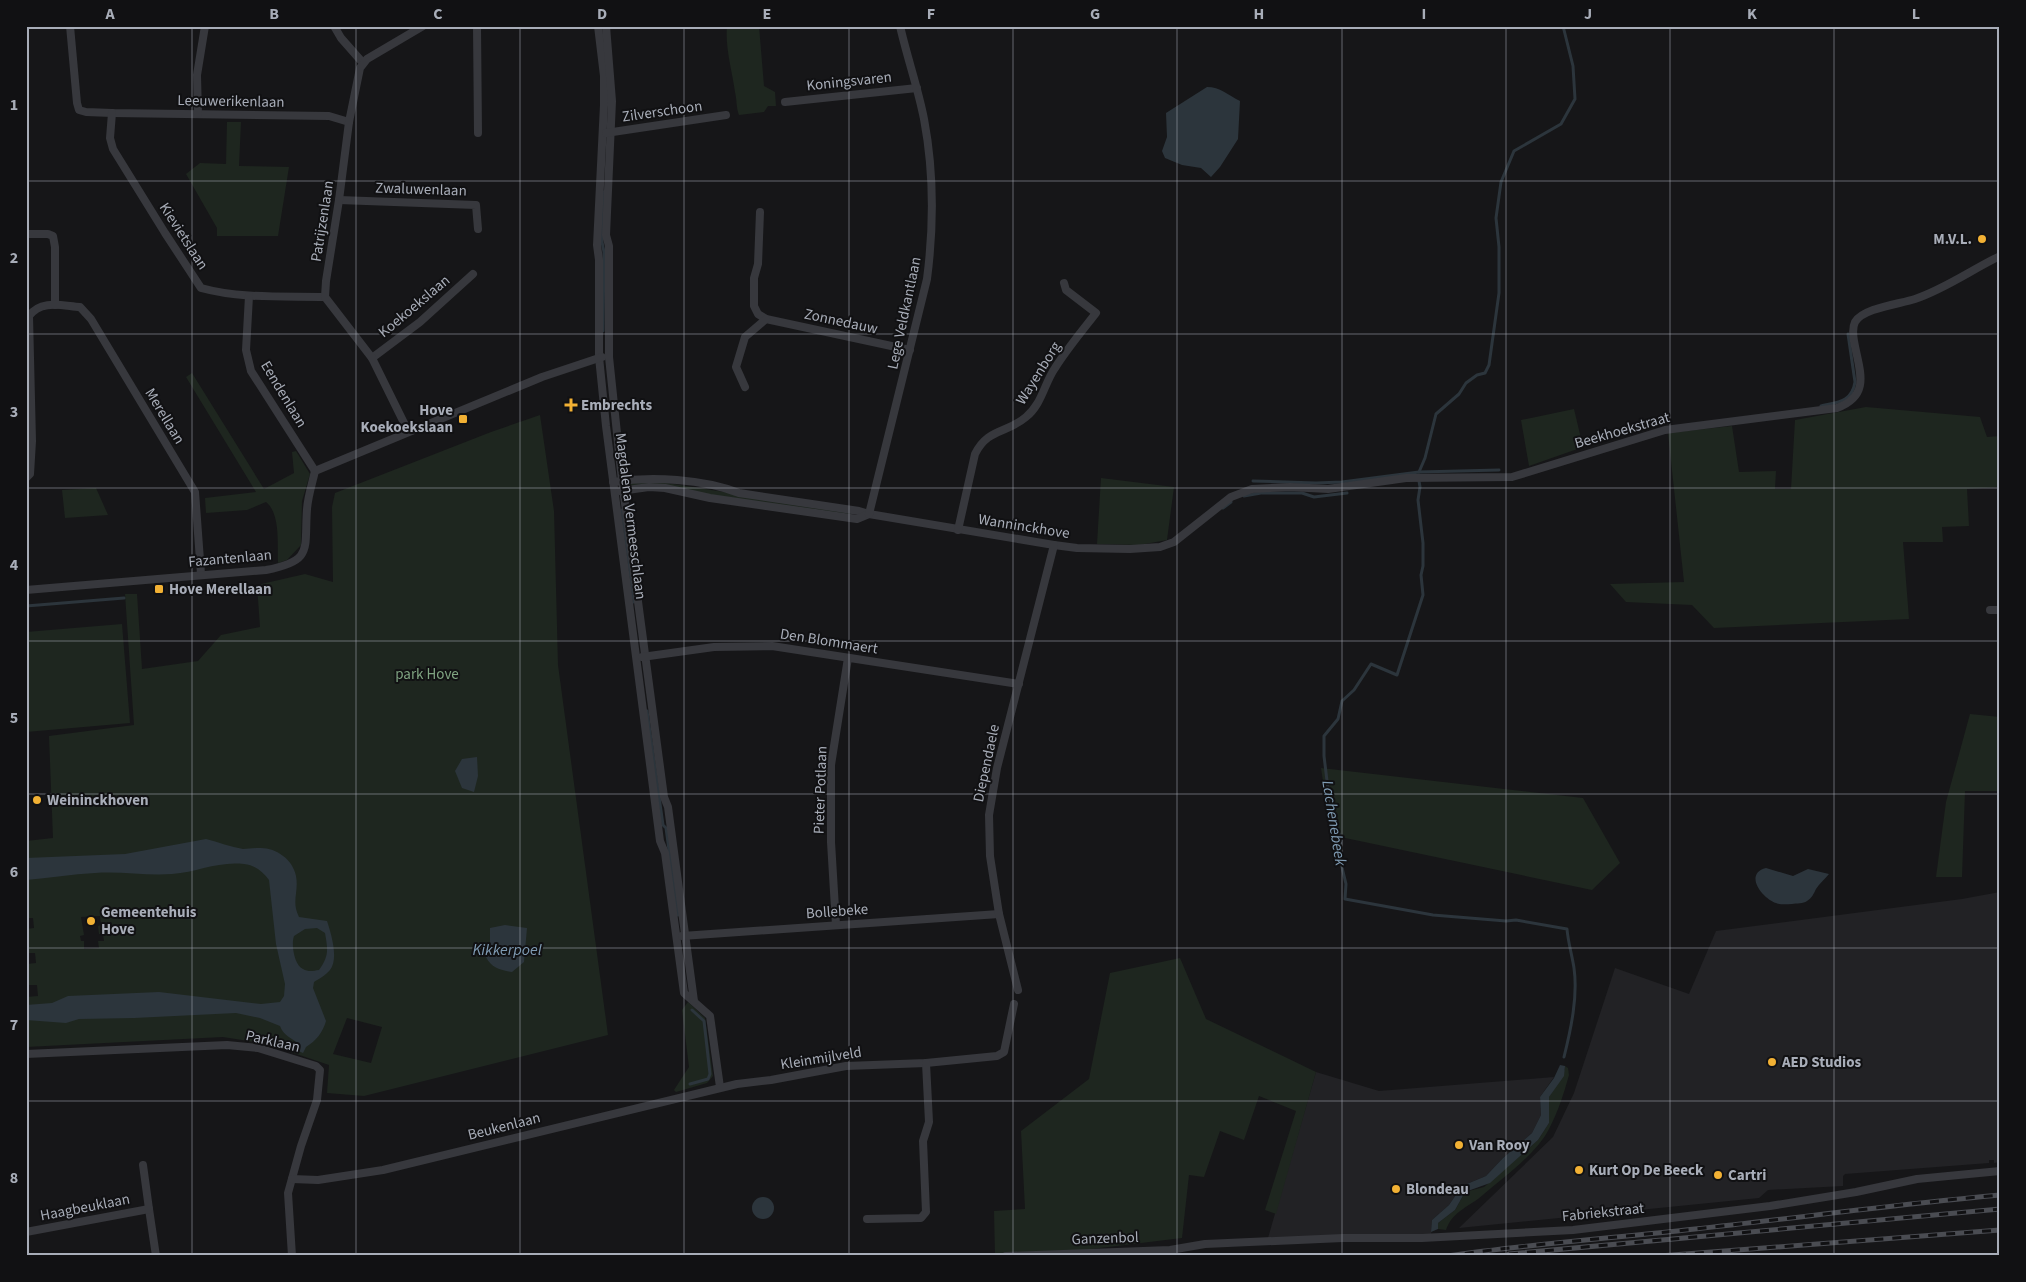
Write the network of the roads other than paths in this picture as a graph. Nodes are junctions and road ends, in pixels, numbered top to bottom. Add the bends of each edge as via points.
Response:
1 (70, 26) edge
2 (205, 26) edge
3 (334, 26) edge
4 (423, 26) edge
5 (476, 26) edge
6 (598, 26) edge
7 (606, 26) edge
8 (900, 26) edge
9 (363, 63) junction
10 (917, 88) junction
11 (785, 102) dead end
12 (112, 113) junction
13 (198, 114) junction
14 (726, 115) dead end
15 (350, 122) junction
16 (478, 133) dead end
17 (606, 133) junction
18 (340, 200) junction
19 (760, 212) dead end
20 (478, 229) dead end
21 (26, 234) edge
22 (2000, 256) edge
23 (473, 274) dead end
24 (1064, 283) dead end
25 (249, 296) junction
26 (326, 297) junction
27 (55, 305) junction
28 (766, 319) junction
29 (910, 350) junction
30 (599, 357) junction
31 (609, 357) junction
32 (372, 358) junction
33 (745, 387) dead end
34 (408, 431) junction
35 (316, 471) junction
36 (26, 478) edge
37 (622, 481) junction
38 (613, 482) junction
39 (623, 490) junction
40 (615, 492) junction
41 (870, 514) junction
42 (958, 530) junction
43 (1174, 542) joint
44 (1054, 545) junction
45 (201, 574) junction
46 (26, 590) edge
47 (1990, 610) dead end
48 (2000, 610) edge
49 (645, 656) junction
50 (635, 658) junction
51 (848, 658) junction
52 (1019, 684) junction
53 (999, 914) junction
54 (836, 925) junction
55 (676, 936) junction
56 (686, 936) junction
57 (1018, 990) dead end
58 (694, 1000) junction
59 (1014, 1004) dead end
60 (26, 1054) edge
61 (926, 1063) junction
62 (720, 1087) junction
63 (143, 1165) dead end
64 (2000, 1172) edge
65 (292, 1179) junction
66 (149, 1209) junction
67 (867, 1219) dead end
68 (26, 1232) edge
69 (1205, 1244) joint
70 (156, 1256) edge
71 (292, 1256) edge
72 (1006, 1256) edge

1 - 12 street, Leeuwerikenlaan via 79,110
2 - 13 street via 197,75
3 - 9 street
4 - 9 street
5 - 16 street
6 - 17 street, Magdalena Vermeeschlaan
7 - 17 street, Magdalena Vermeeschlaan via 612,83
8 - 10 street, Lege Veldkantlaan
9 - 15 street, Patrijzenlaan
10 - 11 street, Koningsvaren
10 - 29 street, Lege Veldkantlaan via 929,151 933,212 928,279
12 - 13 street, Leeuwerikenlaan
12 - 25 street, Kievietslaan via 110,138 113,149 197,282 202,288
13 - 15 street, Leeuwerikenlaan via 329,116
14 - 17 street, Zilverschoon
15 - 18 street, Patrijzenlaan
17 - 30 street, Magdalena Vermeeschlaan via 597,244
17 - 31 street, Magdalena Vermeeschlaan
18 - 20 street, Zwaluwenlaan via 476,205
18 - 26 street, Patrijzenlaan
19 - 28 street via 754,306
21 - 27 street via 53,236
22 - 43 street, Beekhoekstraat via 1942,288 1858,318 1853,334 1861,384 1859,392 1848,404 1837,408 1665,430 1512,477 1406,478 1328,489 1252,488 1231,497
23 - 32 street, Koekoekslaan via 420,322
24 - 42 street, Wayenborg via 1066,290 1096,313 1054,369 1034,409 1019,423 989,436 978,447
25 - 26 street, Kievietslaan
25 - 35 street, Eendenlaan via 246,350 251,371
26 - 32 street
27 - 36 street via 37,308 29,316 32,441 30,474
27 - 45 street, Merellaan via 80,307 88,315 195,492
28 - 29 street, Zonnedauw
28 - 33 street via 745,336 736,367
29 - 41 street, Lege Veldkantlaan
30 - 31 street
30 - 34 street
30 - 38 street, Magdalena Vermeeschlaan
31 - 37 street, Magdalena Vermeeschlaan
32 - 34 street
34 - 35 street
35 - 45 street, Fazantenlaan via 308,500 307,543 298,558 286,566 266,570
37 - 38 street, Wanninckhove
37 - 39 street, Magdalena Vermeeschlaan
37 - 41 street, Wanninckhove via 654,478
38 - 40 street, Magdalena Vermeeschlaan
39 - 40 street, Wanninckhove
39 - 41 street, Wanninckhove via 664,488 710,498 857,519
39 - 49 street, Magdalena Vermeeschlaan
40 - 50 street, Magdalena Vermeeschlaan
41 - 42 street, Wanninckhove
42 - 44 street, Wanninckhove
43 - 44 street, Wanninckhove via 1149,549
44 - 52 street, Diependaele
45 - 46 street, Fazantenlaan
47 - 48 street
49 - 50 street, Den Blommaert
49 - 51 street, Den Blommaert via 750,645
49 - 56 street, Magdalena Vermeeschlaan
50 - 55 street, Magdalena Vermeeschlaan
51 - 52 street, Den Blommaert
51 - 54 street, Pieter Potlaan via 831,766
52 - 53 street, Diependaele via 997,768 989,814 990,856
53 - 54 street, Bollebeke
53 - 57 street, Diependaele
54 - 56 street, Bollebeke
55 - 56 street, Bollebeke
55 - 58 street, Magdalena Vermeeschlaan via 684,993
56 - 58 street, Magdalena Vermeeschlaan
58 - 62 street, Magdalena Vermeeschlaan via 710,1016
59 - 61 street, Kleinmijlveld via 1006,1045 1001,1054
60 - 65 street, Parklaan via 227,1045 258,1048 316,1066 320,1070 317,1100
61 - 62 street, Kleinmijlveld via 846,1066
61 - 67 street via 929,1122 923,1141 926,1212 921,1218
62 - 65 street, Beukenlaan via 383,1170 318,1180
63 - 66 street, Haagbeuklaan
64 - 69 street, Fabriekstraat via 1917,1180 1770,1206 1573,1230
65 - 71 street, Parklaan via 288,1194
66 - 68 street, Haagbeuklaan
66 - 70 street, Haagbeuklaan
69 - 72 street, Ganzenbol via 1170,1250

